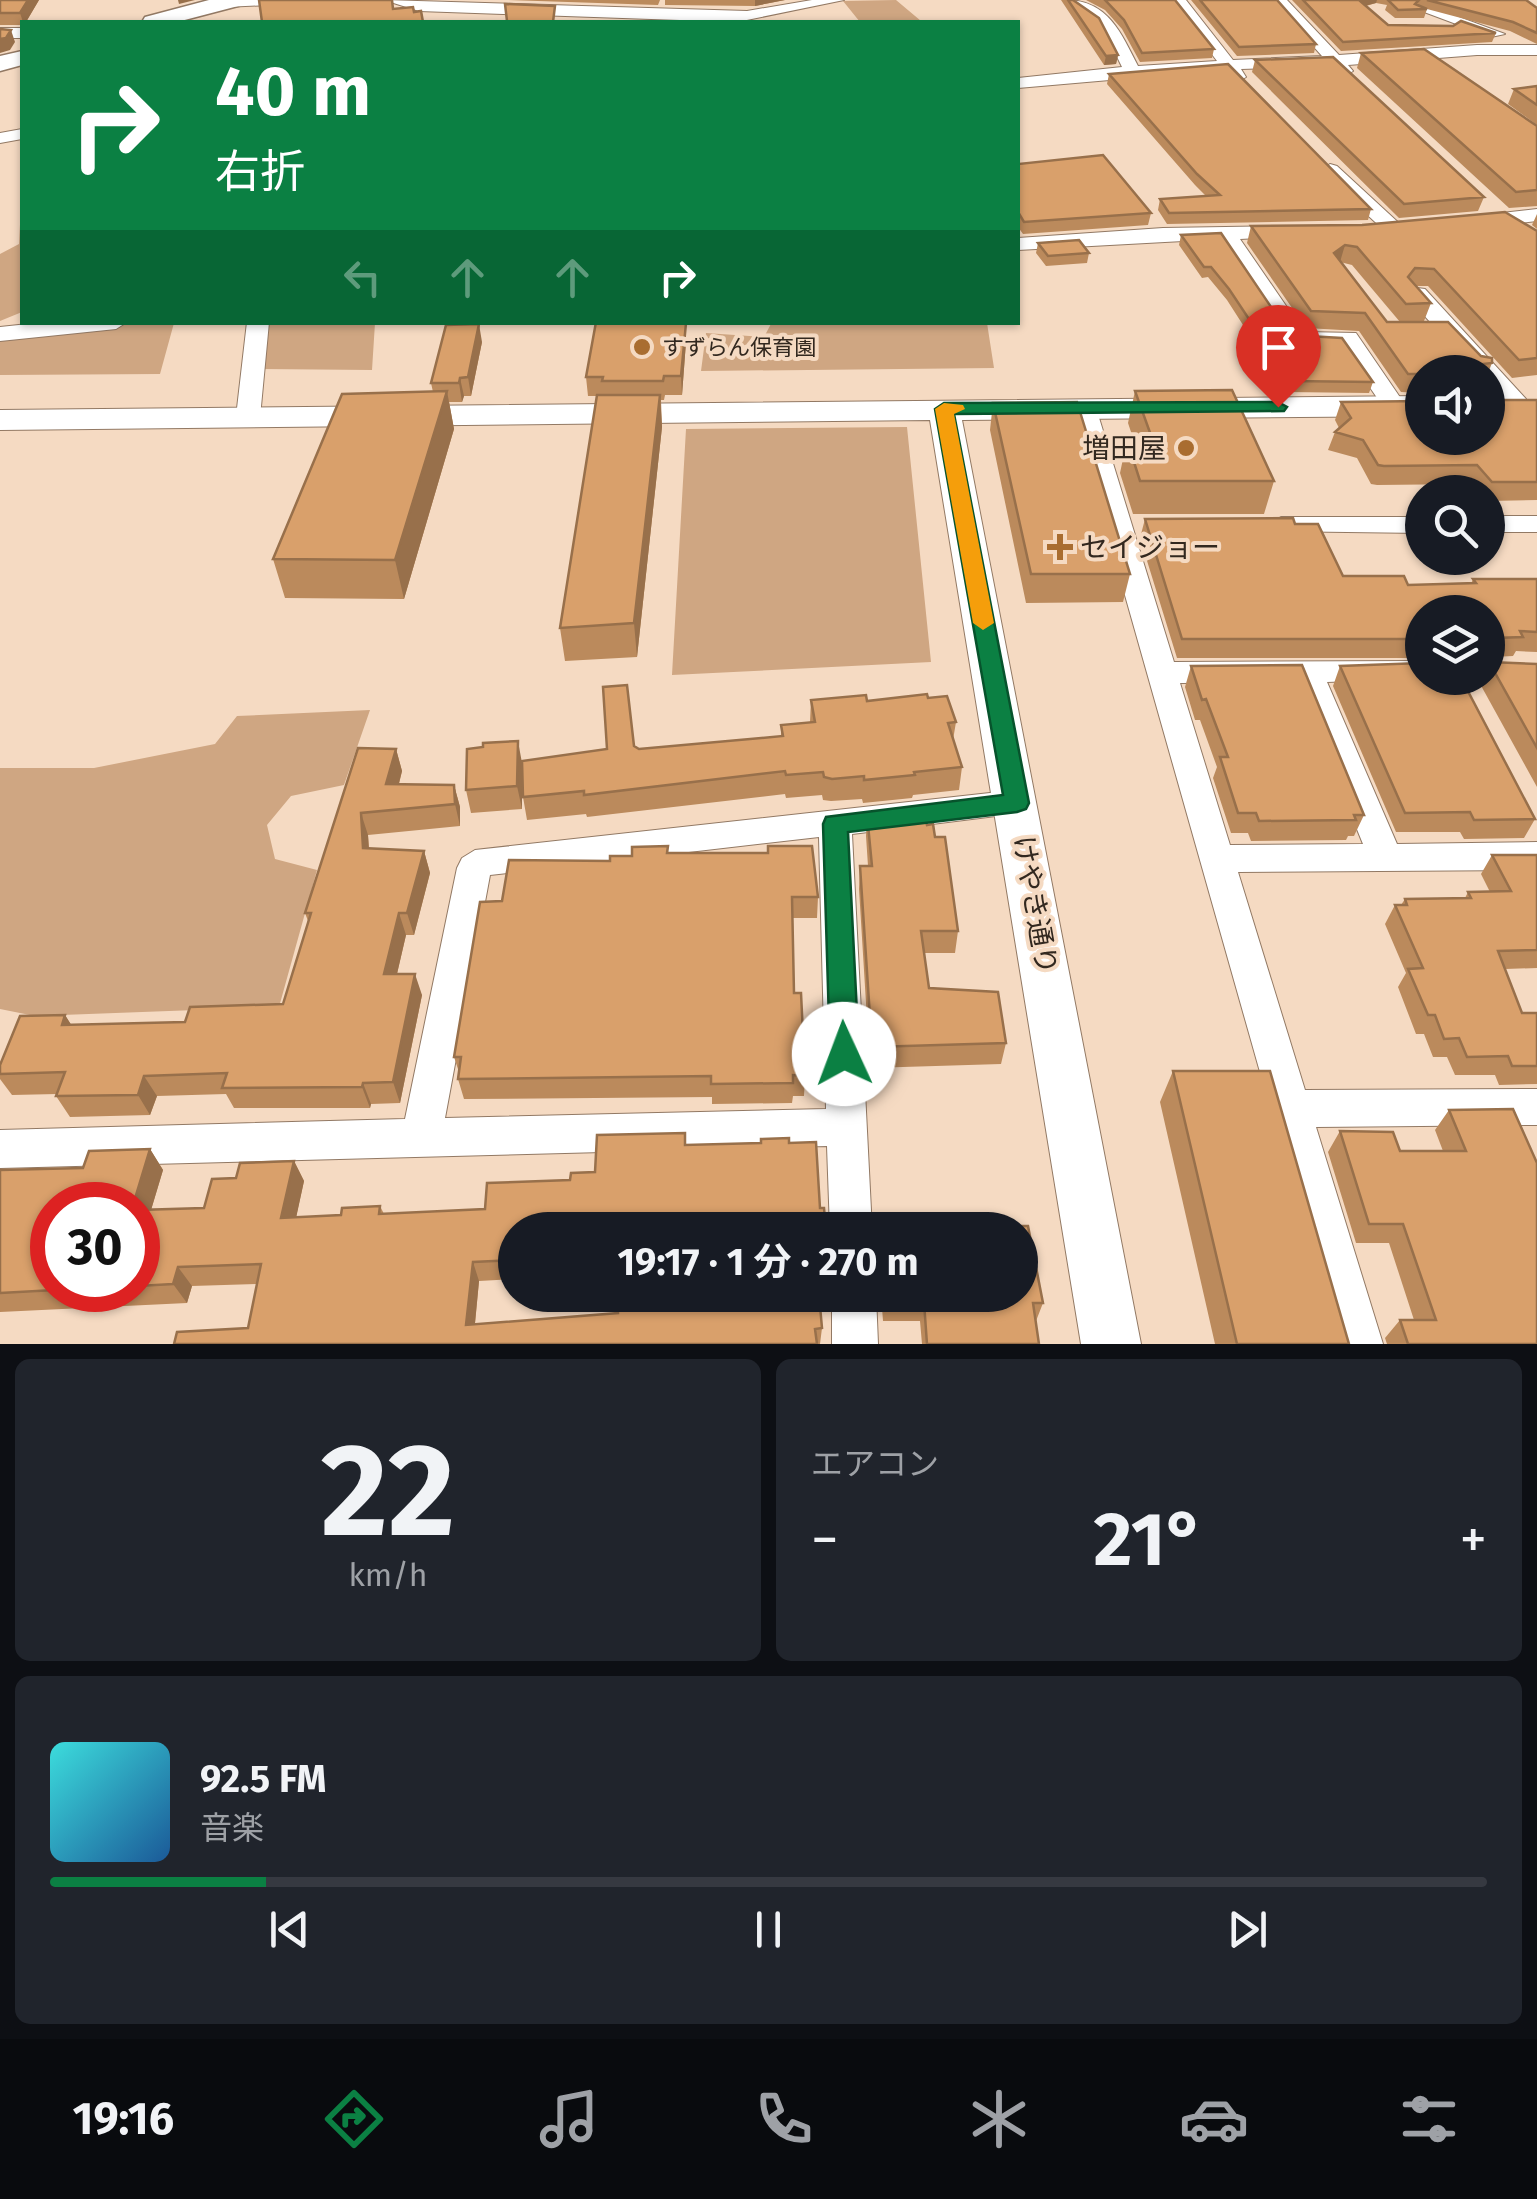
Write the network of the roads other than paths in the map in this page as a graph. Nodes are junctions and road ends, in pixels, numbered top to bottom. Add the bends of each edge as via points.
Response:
1 (292, 0) edge
2 (391, 0) edge
3 (837, 0) edge
4 (1072, 0) edge
5 (1178, 0) edge
6 (1279, 0) edge
7 (1399, 0) edge
8 (229, 1) edge
9 (743, 15) junction
10 (170, 20) edge
11 (721, 20) edge
12 (1473, 26) junction
13 (1423, 27) edge
14 (1537, 50) edge
15 (1421, 52) junction
16 (1335, 61) junction
17 (1228, 65) junction
18 (1132, 72) junction
19 (1450, 74) edge
20 (1355, 80) edge
21 (1020, 83) edge
22 (1251, 90) edge
23 (1310, 152) edge
24 (1480, 197) edge
25 (1537, 215) edge
26 (1504, 219) junction
27 (1450, 224) edge
28 (1308, 232) edge
29 (1358, 232) edge
30 (1226, 233) junction
31 (1526, 234) edge
32 (1020, 244) edge
33 (1417, 294) edge
34 (87, 325) edge
35 (258, 325) edge
36 (1450, 329) junction
37 (1411, 332) edge
38 (0, 334) edge
39 (1405, 403) edge
40 (1514, 404) edge
41 (1405, 406) edge
42 (1084, 408) junction
43 (944, 409) junction
44 (248, 417) junction
45 (0, 420) edge
46 (1405, 524) edge
47 (1505, 524) edge
48 (1537, 524) edge
49 (1264, 526) edge
50 (1405, 671) edge
51 (1161, 672) junction
52 (1308, 672) junction
53 (1017, 803) junction
54 (835, 824) junction
55 (1537, 856) edge
56 (1386, 858) junction
57 (1218, 859) junction
58 (1537, 1107) edge
59 (1291, 1110) junction
60 (847, 1127) junction
61 (421, 1140) junction
62 (0, 1149) edge
63 (850, 1212) edge
64 (855, 1312) edge
65 (856, 1344) edge
66 (1111, 1344) edge
67 (1360, 1344) edge

1 - 8 street
2 - 9 street via 419,7
3 - 9 street
4 - 18 street via 1107,21
5 - 17 street
6 - 16 street
7 - 12 street
8 - 10 main road
9 - 11 street
12 - 13 street
12 - 14 street
14 - 15 street
15 - 16 street
15 - 19 street
16 - 17 street
16 - 20 street
17 - 18 street
17 - 22 street
18 - 21 street
23 - 29 street via 1403,228
24 - 26 street
25 - 26 street
26 - 27 street
26 - 31 street
28 - 30 street
30 - 32 street
30 - 39 street via 1298,339 1348,338
33 - 36 street
34 - 38 street
35 - 44 street
36 - 37 street
36 - 40 street
41 - 42 street
42 - 43 street
42 - 51 street via 1131,526
43 - 44 street
43 - 53 street, けやき通り
44 - 45 street
46 - 49 street
47 - 48 street
50 - 52 street
51 - 52 street
51 - 57 street
52 - 56 street
53 - 54 street
53 - 66 street, けやき通り
54 - 60 street
54 - 61 street via 487,860 474,868
55 - 56 street
56 - 57 street
57 - 59 street
58 - 59 street
59 - 67 street
60 - 61 street
60 - 63 street
61 - 62 street
64 - 65 street

